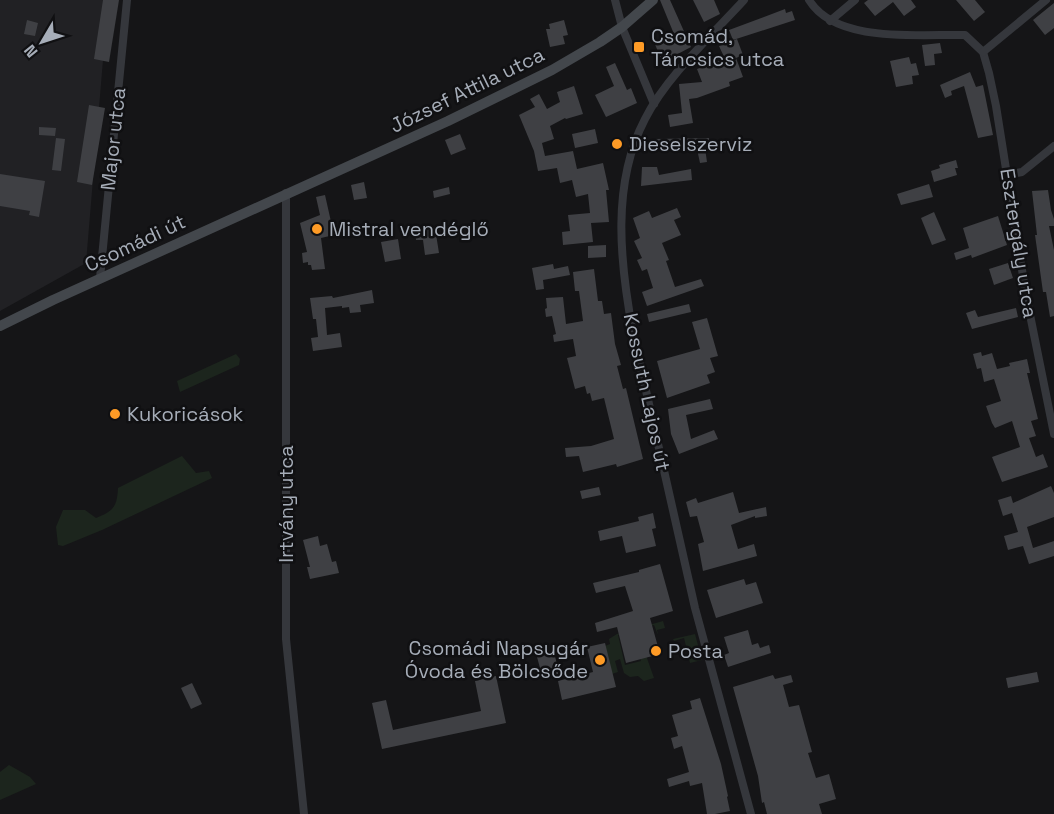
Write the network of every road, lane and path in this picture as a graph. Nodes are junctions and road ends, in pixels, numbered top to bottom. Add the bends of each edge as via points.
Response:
1 (127, 0) edge
2 (615, 0) edge
3 (652, 0) edge
4 (744, 0) edge
5 (855, 0) edge
6 (1046, 0) edge
7 (810, 2) edge
8 (830, 21) junction
9 (622, 27) junction
10 (983, 52) junction
11 (654, 104) junction
12 (1054, 146) edge
13 (1007, 174) junction
14 (286, 193) junction
15 (100, 278) junction
16 (0, 326) edge
17 (1054, 434) edge
18 (304, 814) edge
19 (751, 814) edge

1 - 15 street, Major utca
2 - 9 street
3 - 9 main road, József Attila utca
4 - 11 street, Kossuth Lajos út
5 - 8 street
6 - 10 street
7 - 8 street
8 - 10 street via 847,29 965,35
9 - 11 street
9 - 14 main road, József Attila utca via 552,70
10 - 13 street, Esztergály utca
11 - 19 street, Kossuth Lajos út via 633,145 625,178 622,212 627,299 695,608
12 - 13 street via 1022,172
13 - 17 street, Esztergály utca
14 - 15 main road, Csomádi út
14 - 18 street, Irtvány utca via 286,639
15 - 16 main road, Csomádi út

